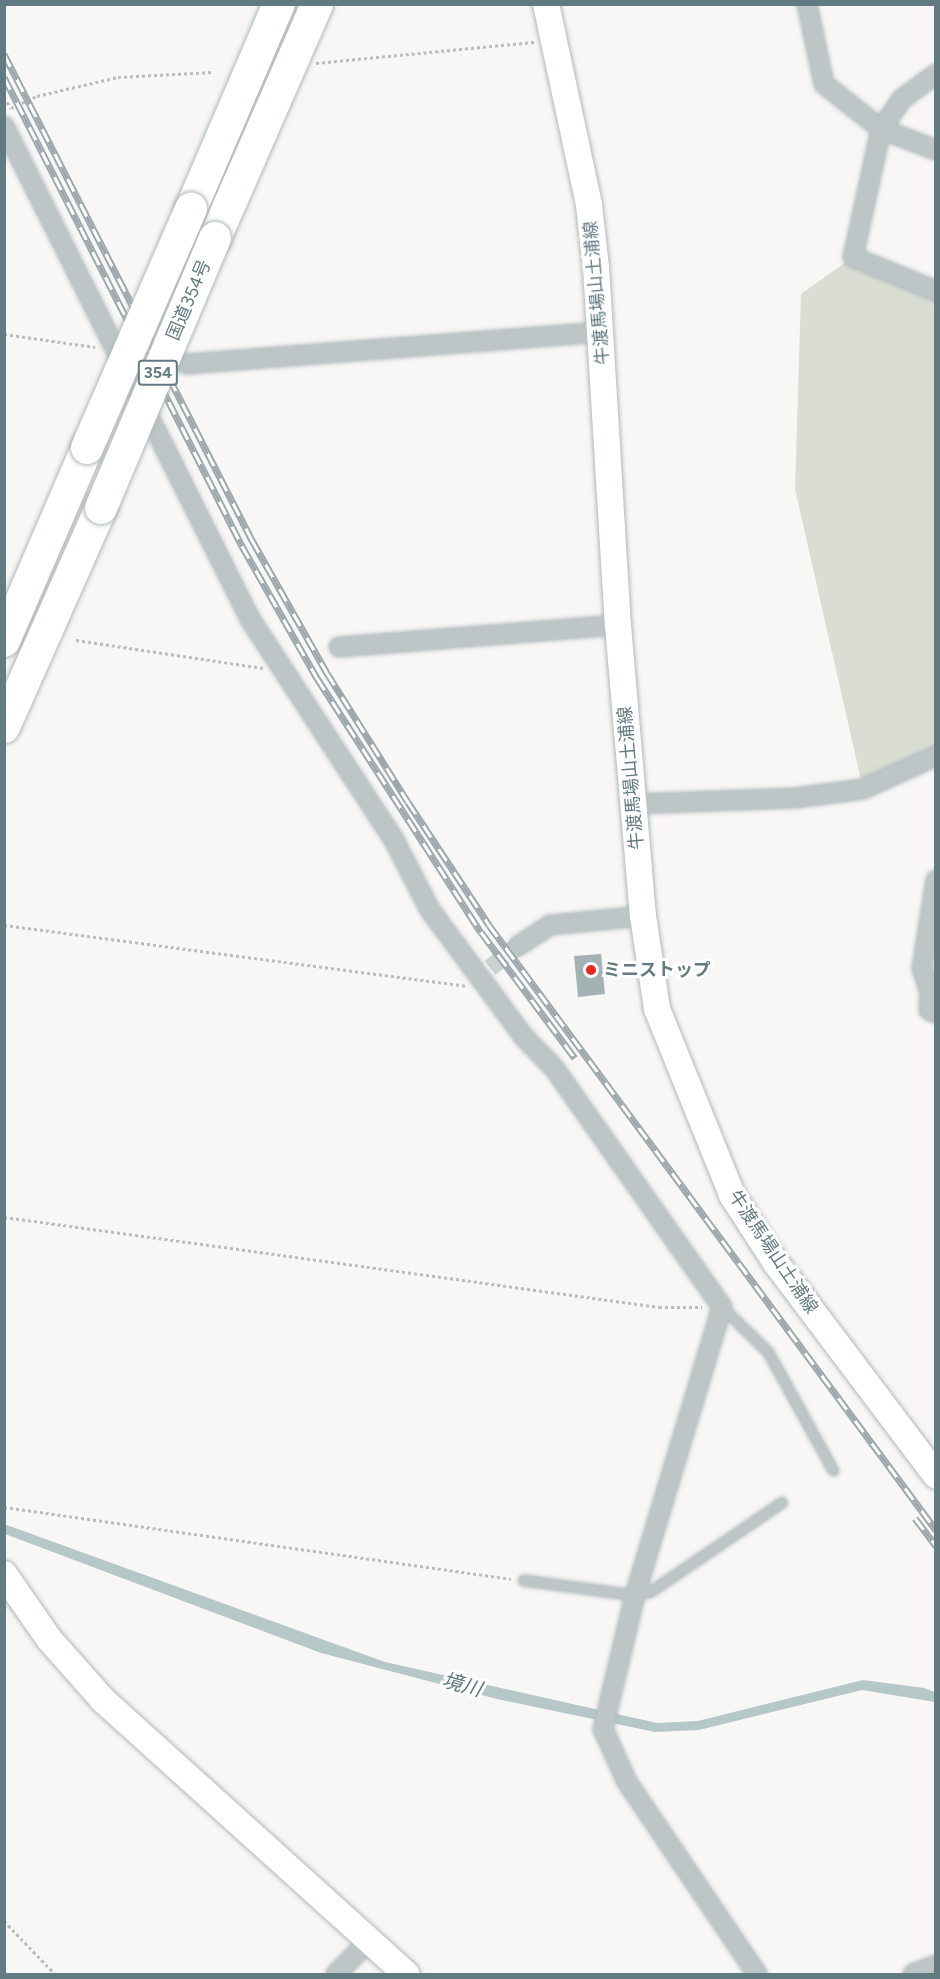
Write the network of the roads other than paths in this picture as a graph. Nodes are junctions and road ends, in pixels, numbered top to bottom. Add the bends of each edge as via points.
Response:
1 (279, 4) edge
2 (317, 4) edge
3 (546, 4) edge
4 (807, 4) edge
5 (936, 74) edge
6 (4, 126) edge
7 (881, 129) junction
8 (936, 150) edge
9 (936, 291) edge
10 (603, 332) junction
11 (186, 364) dead end
12 (618, 625) junction
13 (4, 641) edge
14 (339, 646) dead end
15 (4, 727) edge
16 (936, 756) edge
17 (634, 804) junction
18 (936, 880) edge
19 (644, 916) junction
20 (518, 946) tunnel mouth
21 (936, 1013) edge
22 (722, 1307) junction
23 (833, 1470) dead end
24 (936, 1475) edge
25 (782, 1502) dead end
26 (4, 1574) edge
27 (524, 1580) road end
28 (635, 1595) junction
29 (369, 1941) junction
30 (936, 1965) edge
31 (336, 1974) edge
32 (406, 1974) edge
33 (757, 1974) edge
34 (913, 1974) edge

1 - 13 highway, 国道354号 / 354, bridge
2 - 15 highway, 国道354号 / 354, bridge
3 - 10 main road, 牛渡馬場山土浦線 via 589,204
4 - 7 street via 824,84
5 - 7 street via 902,99
6 - 22 street via 250,620 393,838 430,910 485,974
7 - 8 street
7 - 9 street via 853,257
10 - 11 street
10 - 12 main road, 牛渡馬場山土浦線
12 - 14 street
12 - 17 main road, 牛渡馬場山土浦線
16 - 17 street via 863,789 795,798
17 - 19 main road, 牛渡馬場山土浦線
18 - 21 street via 922,968 930,992 929,1010
19 - 20 street via 550,925
19 - 24 main road, 牛渡馬場山土浦線 via 657,1009 732,1195 776,1263
22 - 23 lane via 768,1352
22 - 28 street
25 - 28 lane via 651,1591
26 - 29 main road via 49,1640 103,1700
27 - 28 lane
28 - 33 street via 605,1707 603,1729 627,1782
29 - 31 street
29 - 32 main road
30 - 34 street

